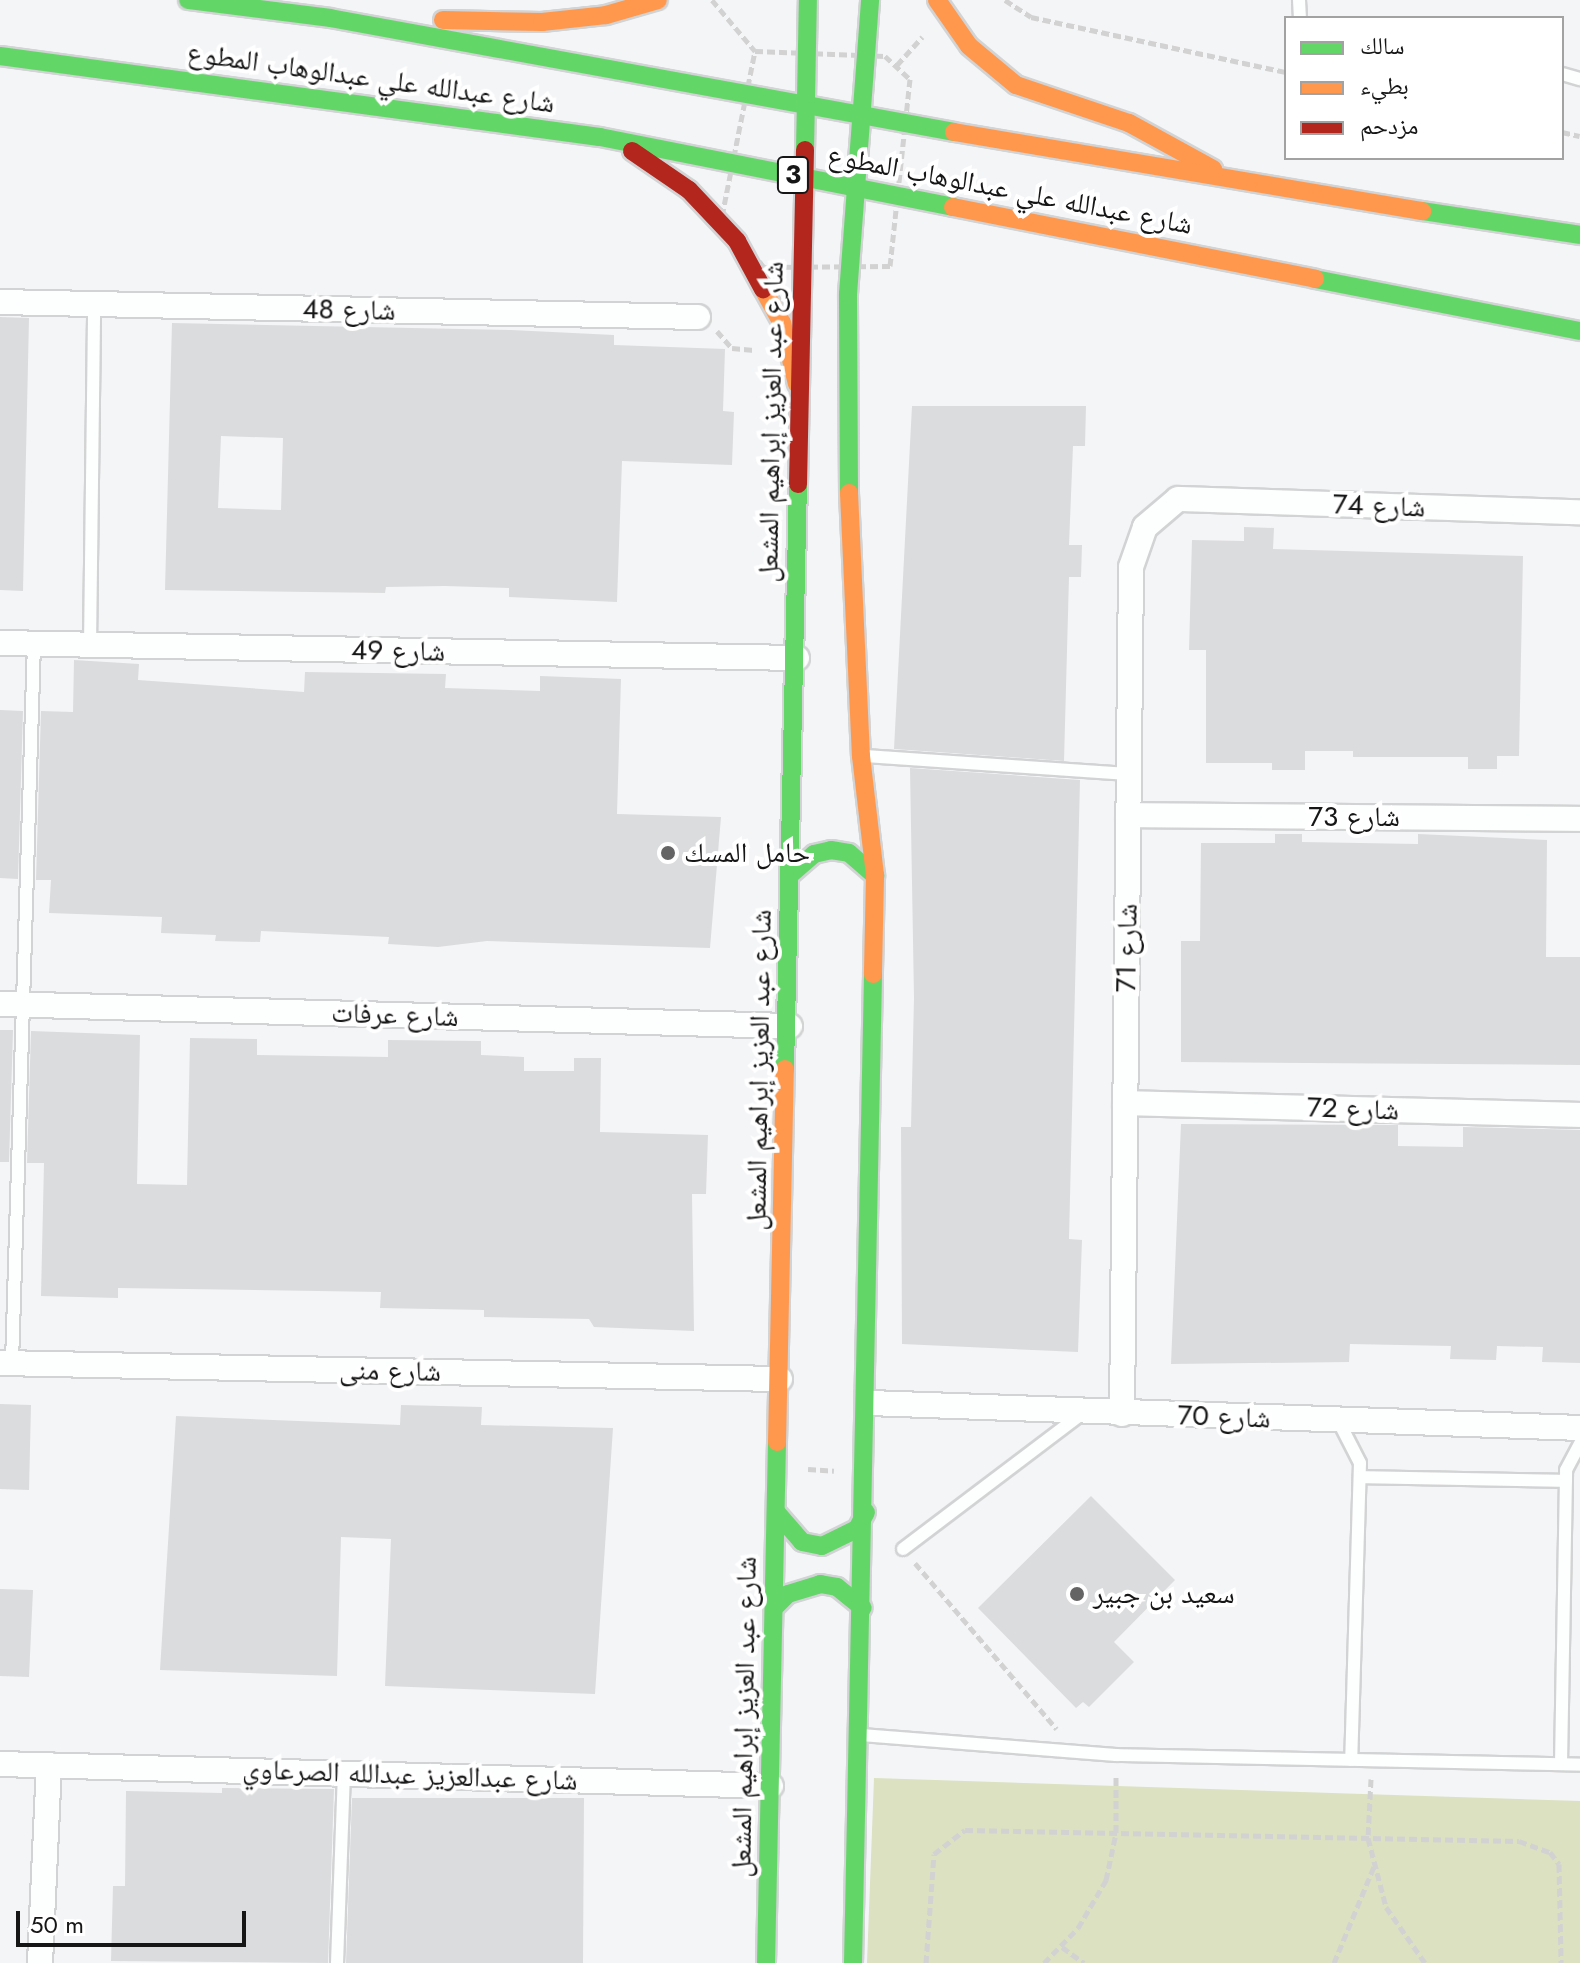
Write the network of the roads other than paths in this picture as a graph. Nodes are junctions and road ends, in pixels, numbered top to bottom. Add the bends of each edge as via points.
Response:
1 (188, 0) edge
2 (658, 0) edge
3 (808, 0) edge
4 (870, 0) edge
5 (937, 0) edge
6 (330, 18) junction
7 (0, 56) edge
8 (807, 105) junction
9 (862, 115) junction
10 (600, 137) junction
11 (802, 177) junction
12 (1236, 183) junction
13 (856, 189) junction
14 (1580, 235) edge
15 (0, 302) edge
16 (94, 304) junction
17 (698, 317) road end
18 (1580, 331) edge
19 (797, 384) junction
20 (1178, 499) joint
21 (1580, 512) edge
22 (0, 643) edge
23 (34, 644) junction
24 (90, 645) junction
25 (797, 658) junction
26 (861, 756) junction
27 (1129, 774) junction
28 (1128, 815) junction
29 (1580, 819) edge
30 (790, 875) junction
31 (875, 876) junction
32 (11, 1004) edge
33 (790, 1026) junction
34 (1125, 1103) junction
35 (1580, 1115) edge
36 (6, 1363) edge
37 (780, 1379) junction
38 (869, 1403) junction
39 (1083, 1413) junction
40 (1122, 1414) junction
41 (1338, 1420) junction
42 (1580, 1428) edge
43 (1580, 1444) edge
44 (1360, 1477) junction
45 (1566, 1481) junction
46 (866, 1512) junction
47 (777, 1513) junction
48 (903, 1549) road end
49 (776, 1606) junction
50 (863, 1608) junction
51 (858, 1734) junction
52 (1351, 1760) junction
53 (0, 1764) edge
54 (1561, 1764) junction
55 (49, 1765) junction
56 (1580, 1765) edge
57 (344, 1774) junction
58 (771, 1786) junction
59 (40, 1963) edge
60 (337, 1963) edge
61 (766, 1963) edge
62 (853, 1963) edge

1 - 6 main road, شارع عبدالله علي عبدالوهاب المطوع
2 - 6 main road via 606,15 542,22
3 - 8 main road, شارع عبد العزيز إبراهيم المشعل
4 - 9 main road
5 - 12 main road via 969,46 1016,85 1129,123
6 - 8 main road, شارع عبدالله علي عبدالوهاب المطوع
7 - 10 main road, شارع عبدالله علي عبدالوهاب المطوع / 3
8 - 9 main road, شارع عبدالله علي عبدالوهاب المطوع
8 - 11 main road, شارع عبد العزيز إبراهيم المشعل
9 - 12 main road, شارع عبدالله علي عبدالوهاب المطوع
9 - 13 main road
10 - 11 main road, شارع عبدالله علي عبدالوهاب المطوع / 3
10 - 19 main road via 661,169 714,214 755,267 791,353
11 - 13 main road, شارع عبدالله علي عبدالوهاب المطوع / 3
11 - 19 main road, شارع عبد العزيز إبراهيم المشعل
12 - 14 main road, شارع عبدالله علي عبدالوهاب المطوع
13 - 18 main road, شارع عبدالله علي عبدالوهاب المطوع / 3
13 - 26 main road via 848,294 849,484
15 - 16 street, شارع 48
16 - 17 street, شارع 48
16 - 24 lane
19 - 25 main road, شارع عبد العزيز إبراهيم المشعل
20 - 21 street, شارع 74
20 - 27 street, شارع 71 via 1145,527 1131,567
22 - 23 street, شارع 49
23 - 24 street, شارع 49
23 - 32 lane
24 - 25 street, شارع 49
25 - 30 main road, شارع عبد العزيز إبراهيم المشعل
26 - 27 lane
26 - 31 main road
27 - 28 street, شارع 71
28 - 29 street, شارع 73
28 - 34 street, شارع 71
30 - 31 main road via 814,854 831,850 849,853
30 - 33 main road, شارع عبد العزيز إبراهيم المشعل
31 - 38 main road
32 - 33 street, شارع عرفات
32 - 36 lane
33 - 37 main road, شارع عبد العزيز إبراهيم المشعل
34 - 35 street, شارع 72
34 - 40 street, شارع 71
36 - 37 street, شارع منى
37 - 47 main road, شارع عبد العزيز إبراهيم المشعل
38 - 39 street, شارع 70
38 - 46 main road
39 - 40 street, شارع 70
39 - 48 lane
40 - 41 street, شارع 70
41 - 42 street, شارع 70
41 - 44 lane via 1358,1449
43 - 45 lane
44 - 45 lane
44 - 52 lane
45 - 54 lane
46 - 47 main road via 857,1529 822,1546 794,1536
46 - 50 main road
47 - 49 main road, شارع عبد العزيز إبراهيم المشعل
49 - 50 main road via 788,1594 820,1584 837,1587
49 - 58 main road, شارع عبد العزيز إبراهيم المشعل
50 - 51 main road
51 - 52 lane via 1116,1755
51 - 62 main road
52 - 54 lane
53 - 55 street, شارع عبدالعزيز عبدالله الصرعاوي
54 - 56 lane
55 - 57 street, شارع عبدالعزيز عبدالله الصرعاوي
55 - 59 street
57 - 58 street, شارع عبدالعزيز عبدالله الصرعاوي
57 - 60 lane
58 - 61 main road, شارع عبد العزيز إبراهيم المشعل

